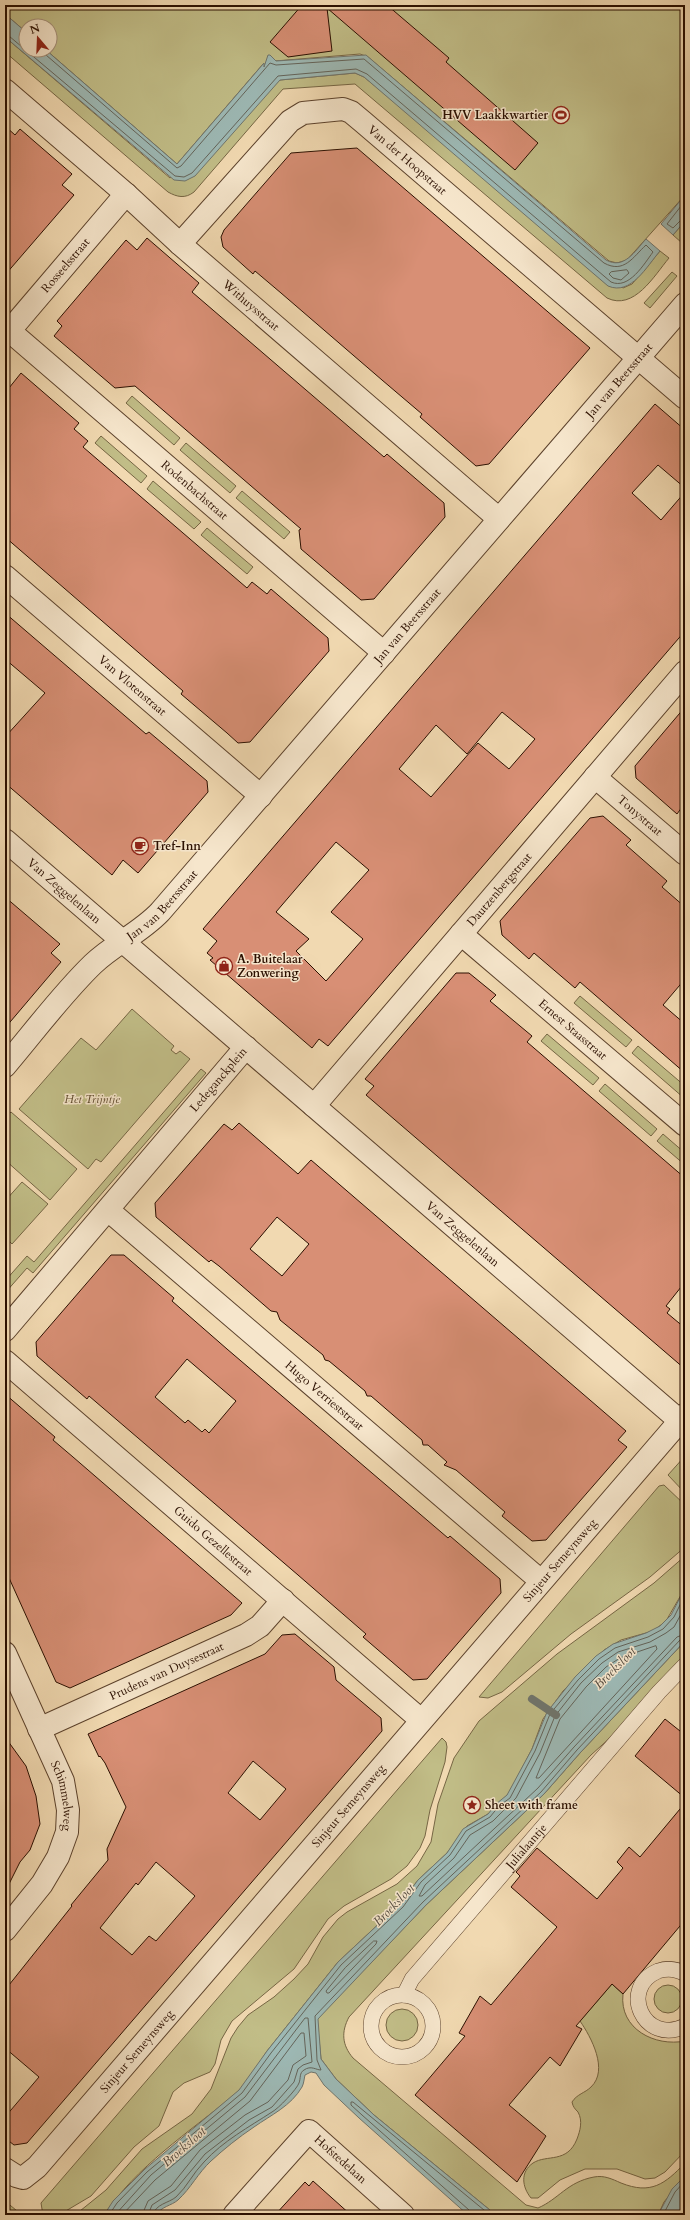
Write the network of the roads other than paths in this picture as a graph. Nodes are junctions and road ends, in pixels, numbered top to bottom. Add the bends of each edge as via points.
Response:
1 (5, 90) edge
2 (126, 194) junction
3 (180, 244) junction
4 (685, 304) edge
5 (6, 331) edge
6 (638, 358) junction
7 (685, 398) edge
8 (500, 519) junction
9 (5, 576) edge
10 (384, 653) junction
11 (685, 672) edge
12 (595, 777) junction
13 (261, 796) junction
14 (5, 840) edge
15 (685, 854) edge
16 (461, 934) junction
17 (123, 942) junction
18 (246, 1047) junction
19 (5, 1066) edge
20 (314, 1106) junction
21 (685, 1125) edge
22 (108, 1210) junction
23 (5, 1330) edge
24 (5, 1361) edge
25 (683, 1418) edge
26 (542, 1581) junction
27 (283, 1600) junction
28 (5, 1653) edge
29 (685, 1665) edge
30 (422, 1720) junction
31 (39, 1729) junction
32 (5, 1930) edge
33 (685, 1974) edge
34 (404, 1995) junction
35 (685, 2026) edge
36 (5, 2169) edge
37 (234, 2215) edge
38 (403, 2215) edge

1 - 2 street, Withuysstraat
2 - 3 street, Withuysstraat
2 - 5 street, Rosseelsstraat
3 - 6 street, Van der Hoopstraat via 290,120 306,112 346,110
3 - 8 street, Withuysstraat
4 - 6 street, Jan van Beersstraat
5 - 10 street, Rodenbachstraat
6 - 7 street
6 - 8 street, Jan van Beersstraat
8 - 10 street, Jan van Beersstraat
9 - 13 street, Van Vlotenstraat
10 - 13 street, Jan van Beersstraat
11 - 12 street, Dautzenbergstraat
12 - 15 street, Tonystraat
12 - 16 street, Dautzenbergstraat
13 - 17 street, Jan van Beersstraat via 160,912 144,928
14 - 17 street, Van Zeggelenlaan
16 - 20 street, Dautzenbergstraat
16 - 21 street, Ernest Staasstraat
17 - 18 street, Ledeganckplein
17 - 19 street via 93,965
18 - 20 street, Van Zeggelenlaan
18 - 22 street, Ledeganckplein
20 - 25 street, Van Zeggelenlaan
22 - 23 street, Ledeganckplein
22 - 26 street, Hugo Verrieststraat
24 - 27 street, Guido Gezellestraat
25 - 26 street, Sinjeur Semeynsweg
26 - 30 street, Sinjeur Semeynsweg
27 - 30 street, Guido Gezellestraat
27 - 31 street, Prudens van Duysestraat via 260,1626 246,1635
28 - 31 street, Schimmelweg
29 - 34 lane, Julialaantje via 417,1974
30 - 36 street, Sinjeur Semeynsweg via 37,2167 23,2178
31 - 32 street, Schimmelweg via 65,1790 68,1810 66,1832 51,1871
33 - 35 lane via 671,1969 660,1970 650,1975 638,1993 641,2014 656,2028 667,2031
34 - 34 lane via 393,1996 383,2001 376,2009 371,2030 374,2040 381,2048 390,2055 400,2057 411,2056 420,2051 428,2043 432,2028 430,2012 414,1998
37 - 38 street, Hofstedelaan via 309,2131

